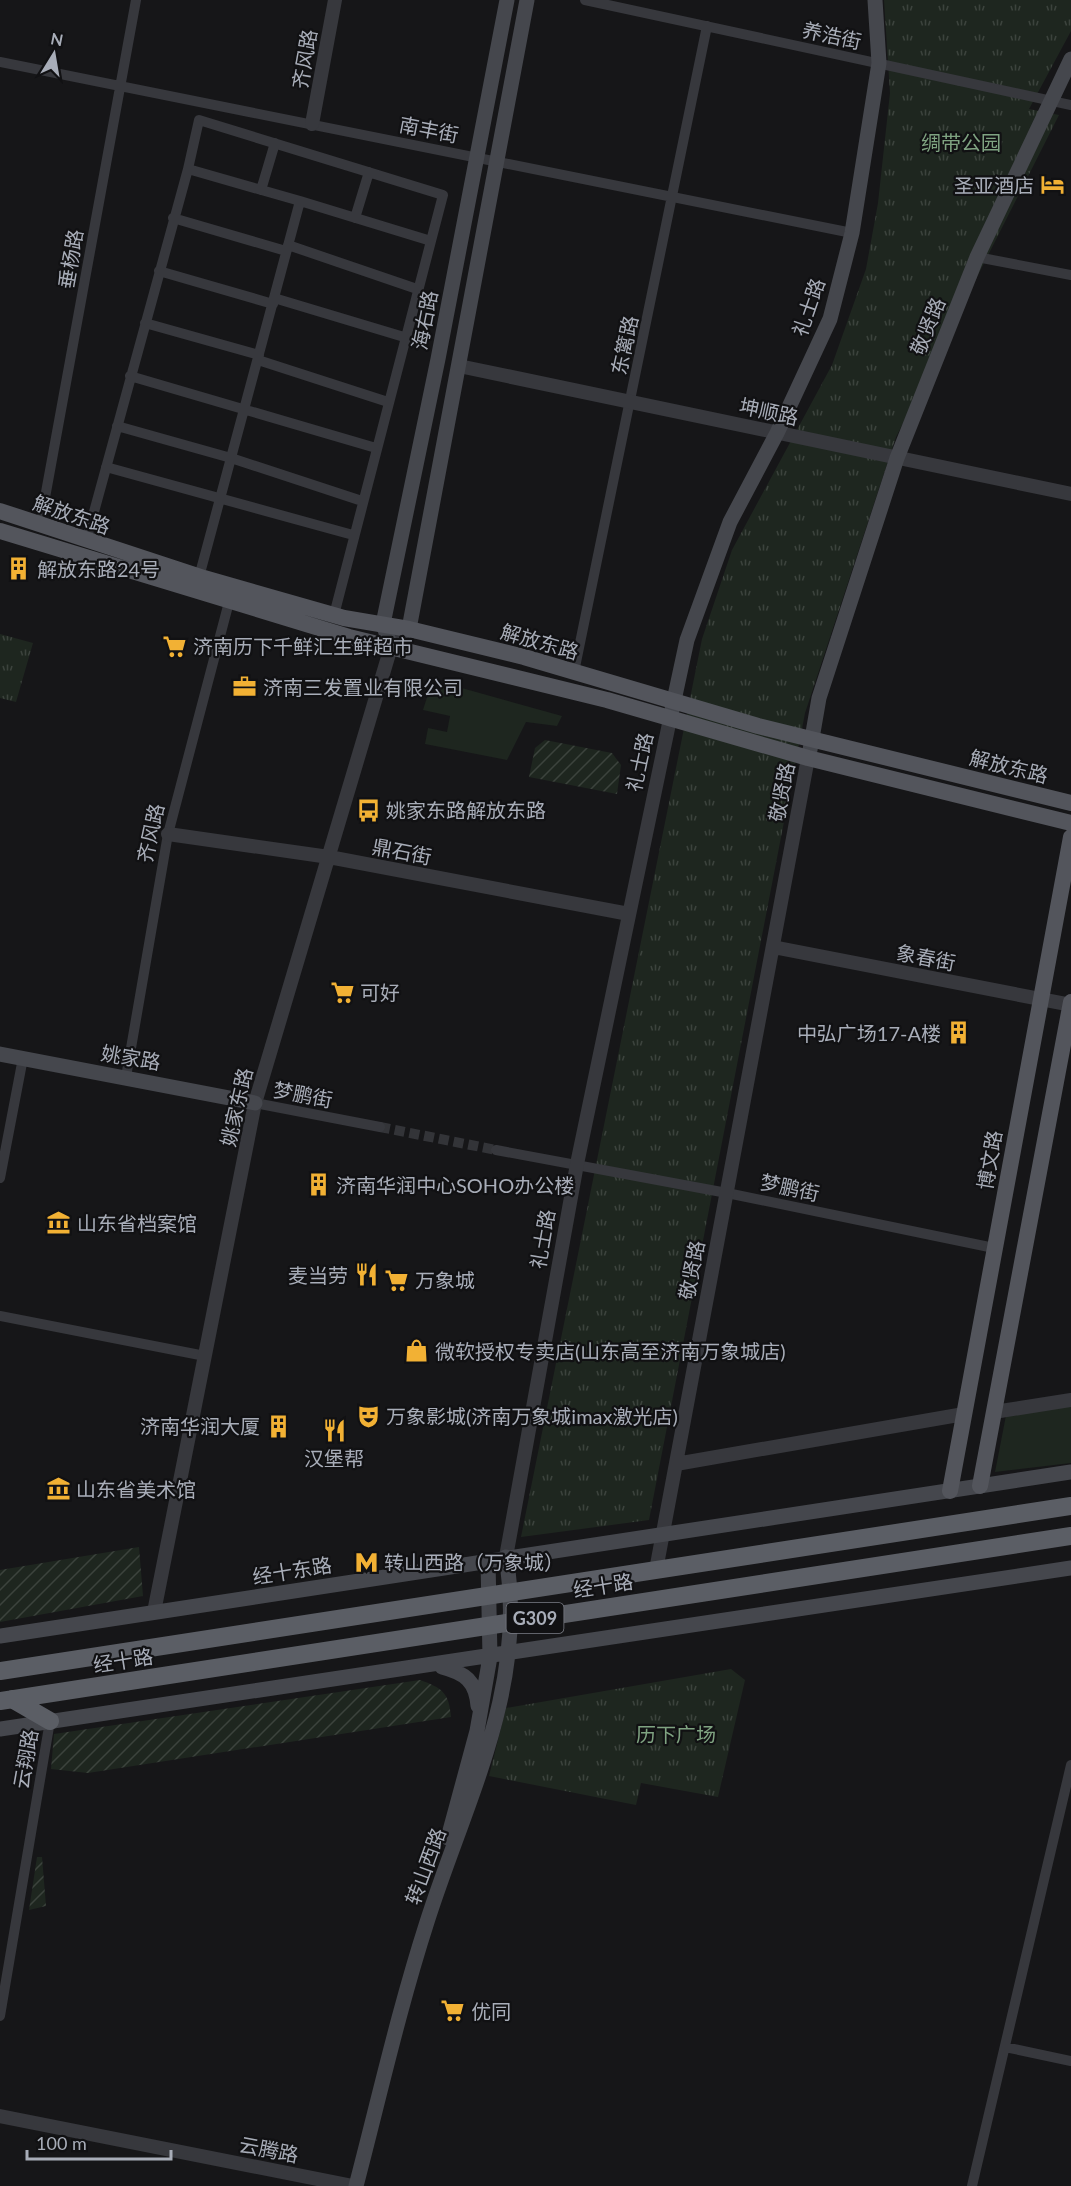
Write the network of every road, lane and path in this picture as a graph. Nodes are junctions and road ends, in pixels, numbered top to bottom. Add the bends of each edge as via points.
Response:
1 (136, 0) edge
2 (335, 0) edge
3 (507, 0) edge
4 (527, 0) edge
5 (585, 0) edge
6 (875, 0) edge
7 (707, 26) junction
8 (1071, 59) edge
9 (0, 62) edge
10 (879, 63) junction
11 (120, 86) junction
12 (1051, 101) junction
13 (1071, 105) edge
14 (312, 124) junction
15 (275, 143) junction
16 (477, 157) junction
17 (495, 161) junction
18 (188, 169) junction
19 (369, 172) junction
20 (261, 190) junction
21 (674, 197) junction
22 (300, 201) junction
23 (173, 218) junction
24 (355, 218) junction
25 (852, 233) junction
26 (431, 241) junction
27 (287, 248) junction
28 (977, 257) junction
29 (159, 271) junction
30 (1071, 276) edge
31 (417, 289) junction
32 (274, 301) junction
33 (145, 323) junction
34 (404, 337) junction
35 (258, 358) junction
36 (459, 366) junction
37 (130, 376) junction
38 (387, 402) junction
39 (630, 402) junction
40 (245, 409) junction
41 (117, 426) junction
42 (777, 433) junction
43 (376, 448) junction
44 (231, 458) junction
45 (897, 458) junction
46 (106, 466) junction
47 (1071, 494) edge
48 (221, 498) junction
49 (362, 501) junction
50 (0, 511) edge
51 (40, 525) junction
52 (0, 531) edge
53 (353, 535) junction
54 (86, 541) junction
55 (200, 577) junction
56 (230, 602) junction
57 (334, 615) junction
58 (383, 624) junction
59 (409, 629) junction
60 (391, 647) junction
61 (574, 672) junction
62 (674, 702) junction
63 (670, 719) junction
64 (811, 739) junction
65 (808, 758) junction
66 (1071, 803) edge
67 (1071, 823) edge
68 (168, 834) junction
69 (1071, 837) edge
70 (329, 857) junction
71 (629, 914) junction
72 (773, 947) junction
73 (1040, 999) junction
74 (1071, 1004) edge
75 (0, 1054) edge
76 (23, 1058) junction
77 (126, 1077) junction
78 (255, 1103) junction
79 (380, 1127) tunnel mouth
80 (496, 1150) tunnel mouth
81 (577, 1164) junction
82 (0, 1178) edge
83 (727, 1193) junction
84 (994, 1248) junction
85 (0, 1316) edge
86 (205, 1356) junction
87 (1071, 1400) edge
88 (994, 1412) junction
89 (964, 1414) junction
90 (676, 1464) junction
91 (1071, 1472) edge
92 (980, 1486) junction
93 (950, 1491) junction
94 (1071, 1506) edge
95 (662, 1535) junction
96 (1071, 1536) edge
97 (506, 1557) junction
98 (488, 1561) junction
99 (1071, 1568) edge
100 (656, 1570) junction
101 (512, 1592) junction
102 (489, 1596) junction
103 (154, 1612) junction
104 (512, 1622) junction
105 (490, 1626) junction
106 (0, 1635) edge
107 (510, 1654) junction
108 (490, 1657) junction
109 (436, 1665) junction
110 (0, 1671) edge
111 (6, 1700) edge
112 (479, 1716) junction
113 (50, 1720) junction
114 (0, 1729) edge
115 (1071, 1765) edge
116 (0, 2016) edge
117 (1005, 2047) junction
118 (1071, 2061) edge
119 (0, 2116) edge
120 (350, 2186) edge
121 (972, 2186) edge

1 - 11 street, 垂杨路
2 - 14 street, 齐风路
3 - 16 main road, 海右路
4 - 17 main road
5 - 7 street, 养浩街
6 - 10 main road, 礼士路
7 - 10 street, 养浩街
7 - 21 street, 东篱路
8 - 12 main road, 敬贤路
9 - 11 street, 南丰街
10 - 12 street, 养浩街
10 - 25 main road, 礼士路
11 - 14 street, 南丰街
11 - 51 street, 垂杨路
12 - 13 street, 养浩街
12 - 28 main road, 敬贤路
14 - 16 street, 南丰街
15 - 18 street via 199,120
15 - 19 street
15 - 20 street
16 - 17 street, 南丰街
16 - 58 main road, 海右路
17 - 21 street, 南丰街
17 - 36 main road
18 - 20 street
18 - 23 street
19 - 24 street
19 - 26 street via 443,195
20 - 22 street
21 - 25 street, 南丰街
21 - 39 street, 东篱路
22 - 24 street
22 - 27 street
23 - 27 street
23 - 29 street
24 - 26 street
25 - 42 main road, 礼士路 via 830,319
26 - 31 street
27 - 31 street
27 - 32 street
28 - 30 street
28 - 45 main road, 敬贤路
29 - 32 street
29 - 33 street
31 - 34 street
32 - 34 street
32 - 35 street
33 - 35 street
33 - 37 street
34 - 38 street
35 - 38 street
35 - 40 street
36 - 39 street, 坤顺路
36 - 59 main road
37 - 40 street
37 - 41 street
38 - 43 street
39 - 42 street, 坤顺路
39 - 61 street, 东篱路
40 - 43 street
40 - 44 street
41 - 44 street
41 - 46 street
42 - 45 street, 坤顺路
42 - 62 main road, 礼士路 via 730,522 687,640
43 - 49 street
44 - 48 street
44 - 49 street
45 - 47 street, 坤顺路
45 - 64 main road, 敬贤路 via 819,698
46 - 48 street
46 - 54 street
48 - 53 street
48 - 55 street
49 - 53 street
50 - 51 main road, 解放东路
51 - 54 main road, 解放东路
52 - 56 main road, 解放东路
53 - 57 street
54 - 55 main road, 解放东路
55 - 57 main road, 解放东路
56 - 60 main road, 解放东路
56 - 68 street, 齐风路
57 - 58 main road, 解放东路
58 - 59 main road, 解放东路
58 - 60 main road
59 - 60 street, 姚家东路
59 - 61 main road, 解放东路
60 - 63 main road, 解放东路
60 - 70 street, 姚家东路
61 - 62 main road, 解放东路
62 - 63 main road, 礼士路
62 - 64 main road, 解放东路
63 - 65 main road, 解放东路
63 - 71 street, 礼士路
64 - 65 main road, 敬贤路
64 - 66 main road, 解放东路
65 - 67 main road, 解放东路
65 - 72 street, 敬贤路
68 - 70 street, 鼎石街
68 - 77 street, 齐风路
69 - 73 main road, 博文路
70 - 71 street, 鼎石街
70 - 78 street, 姚家东路
71 - 81 street, 礼士路
72 - 73 street, 象春街
72 - 83 street, 敬贤路
73 - 74 street, 象春街
73 - 84 main road, 博文路
74 - 88 main road
75 - 76 main road, 姚家路
76 - 77 main road, 姚家路
76 - 82 street
77 - 78 main road, 姚家路
78 - 79 street, 梦鹏街
78 - 86 street, 姚家东路
80 - 81 street, 梦鹏街
81 - 83 street, 梦鹏街
81 - 97 street, 礼士路
83 - 84 street, 梦鹏街
83 - 90 street, 敬贤路
84 - 89 main road, 博文路
85 - 86 street
86 - 103 street, 姚家东路
87 - 88 street
88 - 92 main road
89 - 90 street
89 - 93 main road, 博文路
90 - 95 street, 敬贤路
91 - 92 main road, 经十路
92 - 93 main road, 经十路
93 - 95 main road, 经十路
94 - 100 highway, 经十路 / G309
95 - 97 main road, 经十路
95 - 100 street, 敬贤路
96 - 104 highway, 经十路 / G309
97 - 98 main road, 经十东路
97 - 101 main road, 转山西路
98 - 102 main road, 转山西路
98 - 103 main road, 经十东路
99 - 107 main road
100 - 101 highway, 经十路 / G309
101 - 102 highway, 经十路 / G309
101 - 104 main road, 转山西路
102 - 105 main road, 转山西路
102 - 110 highway, 经十路 / G309
103 - 106 main road
104 - 105 highway, 经十路 / G309
104 - 107 main road, 转山西路
105 - 108 main road, 转山西路
105 - 111 highway, 经十路 / G309
107 - 108 main road
107 - 120 main road, 转山西路 via 476,1785 440,1879
108 - 109 main road
108 - 112 main road, 转山西路
109 - 112 main road via 471,1679
109 - 113 main road
111 - 113 highway
112 - 120 main road, 转山西路 via 464,1786 405,1961
113 - 114 main road
113 - 116 street, 云翔路
115 - 117 street
117 - 118 street
117 - 121 street
119 - 120 street, 云腾路

